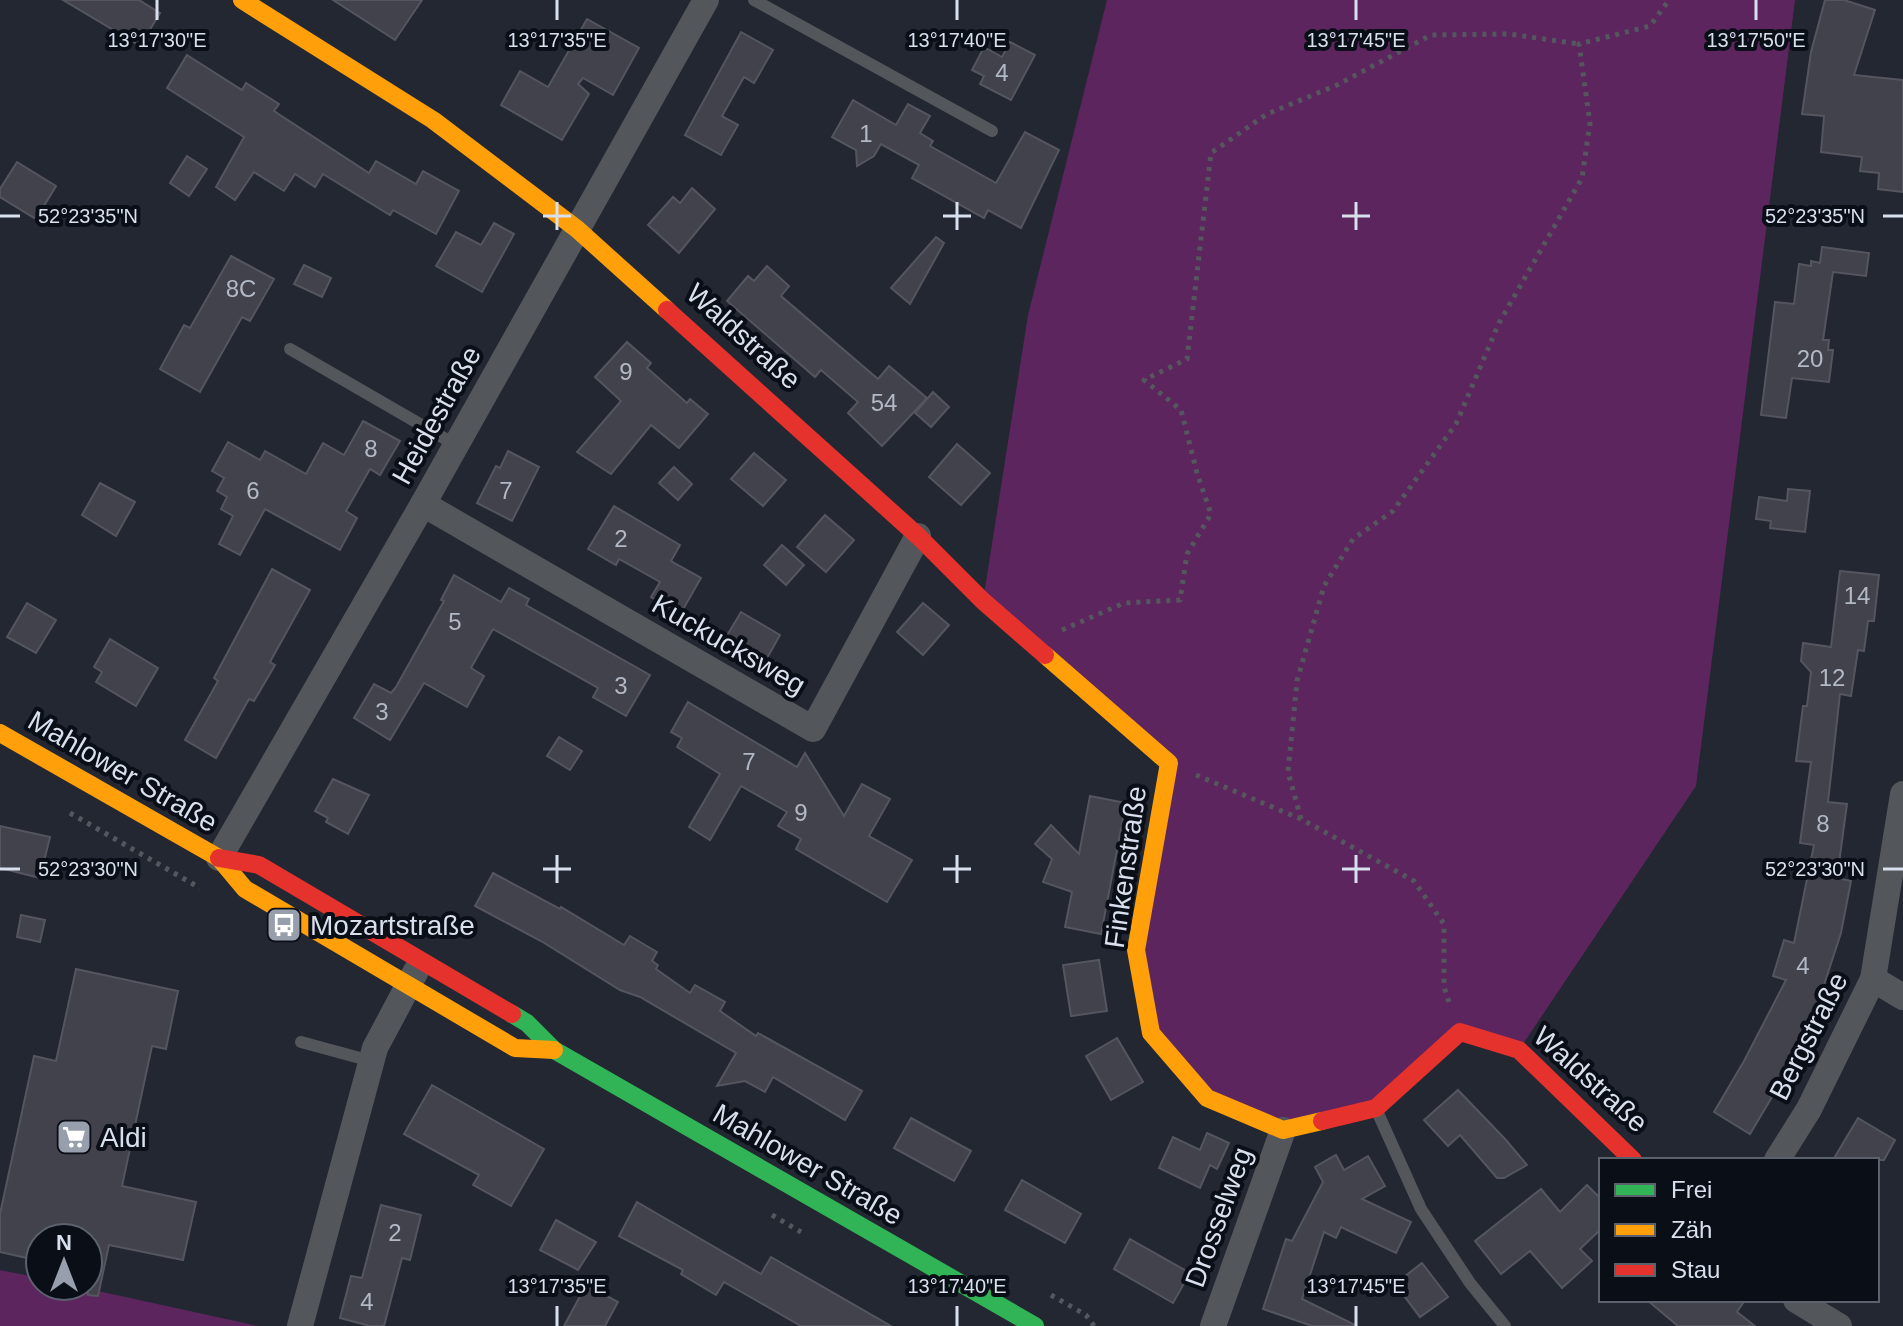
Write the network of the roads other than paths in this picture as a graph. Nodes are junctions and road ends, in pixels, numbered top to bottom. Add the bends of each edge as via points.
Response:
1 (242, 0) edge
2 (706, 0) edge
3 (754, 0) edge
4 (992, 131) dead end
5 (577, 229) junction
6 (290, 349) dead end
7 (456, 445) junction
8 (423, 504) junction
9 (918, 536) junction
10 (0, 733) edge
11 (1169, 763) joint
12 (1903, 794) edge
13 (219, 858) junction
14 (422, 961) junction
15 (1873, 979) junction
16 (408, 985) junction
17 (1903, 997) edge
18 (301, 1042) dead end
19 (554, 1050) junction
20 (372, 1061) junction
21 (1376, 1108) junction
22 (1283, 1130) junction
23 (1631, 1158) edge
24 (1778, 1158) edge
25 (1799, 1302) edge
26 (300, 1326) edge
27 (1035, 1326) edge
28 (1213, 1326) edge
29 (1505, 1326) edge
30 (1839, 1326) edge

1 - 5 street, Waldstraße via 433,120
2 - 5 street, Heidestraße
3 - 4 lane
5 - 7 street, Heidestraße
5 - 9 street, Waldstraße
6 - 7 lane
7 - 8 street, Heidestraße
8 - 9 street, Kuckucksweg via 813,729
8 - 13 street, Heidestraße
9 - 11 street, Waldstraße via 983,601
10 - 13 street, Mahlower Straße
11 - 22 street, Finkenstraße via 1136,950 1151,1033 1207,1098
12 - 15 street, Bergstraße
13 - 14 street, Mahlower Straße via 259,865
13 - 16 street, Mahlower Straße via 245,889
14 - 16 street
14 - 19 street, Mahlower Straße via 527,1023
15 - 17 street
15 - 24 street, Bergstraße via 1809,1109
16 - 19 street, Mahlower Straße via 515,1048
16 - 20 street
18 - 20 lane
19 - 27 street, Mahlower Straße
20 - 26 street
21 - 22 street
21 - 23 street, Waldstraße via 1460,1032 1519,1050
21 - 29 lane via 1421,1209
22 - 28 street, Drosselweg
25 - 30 street

